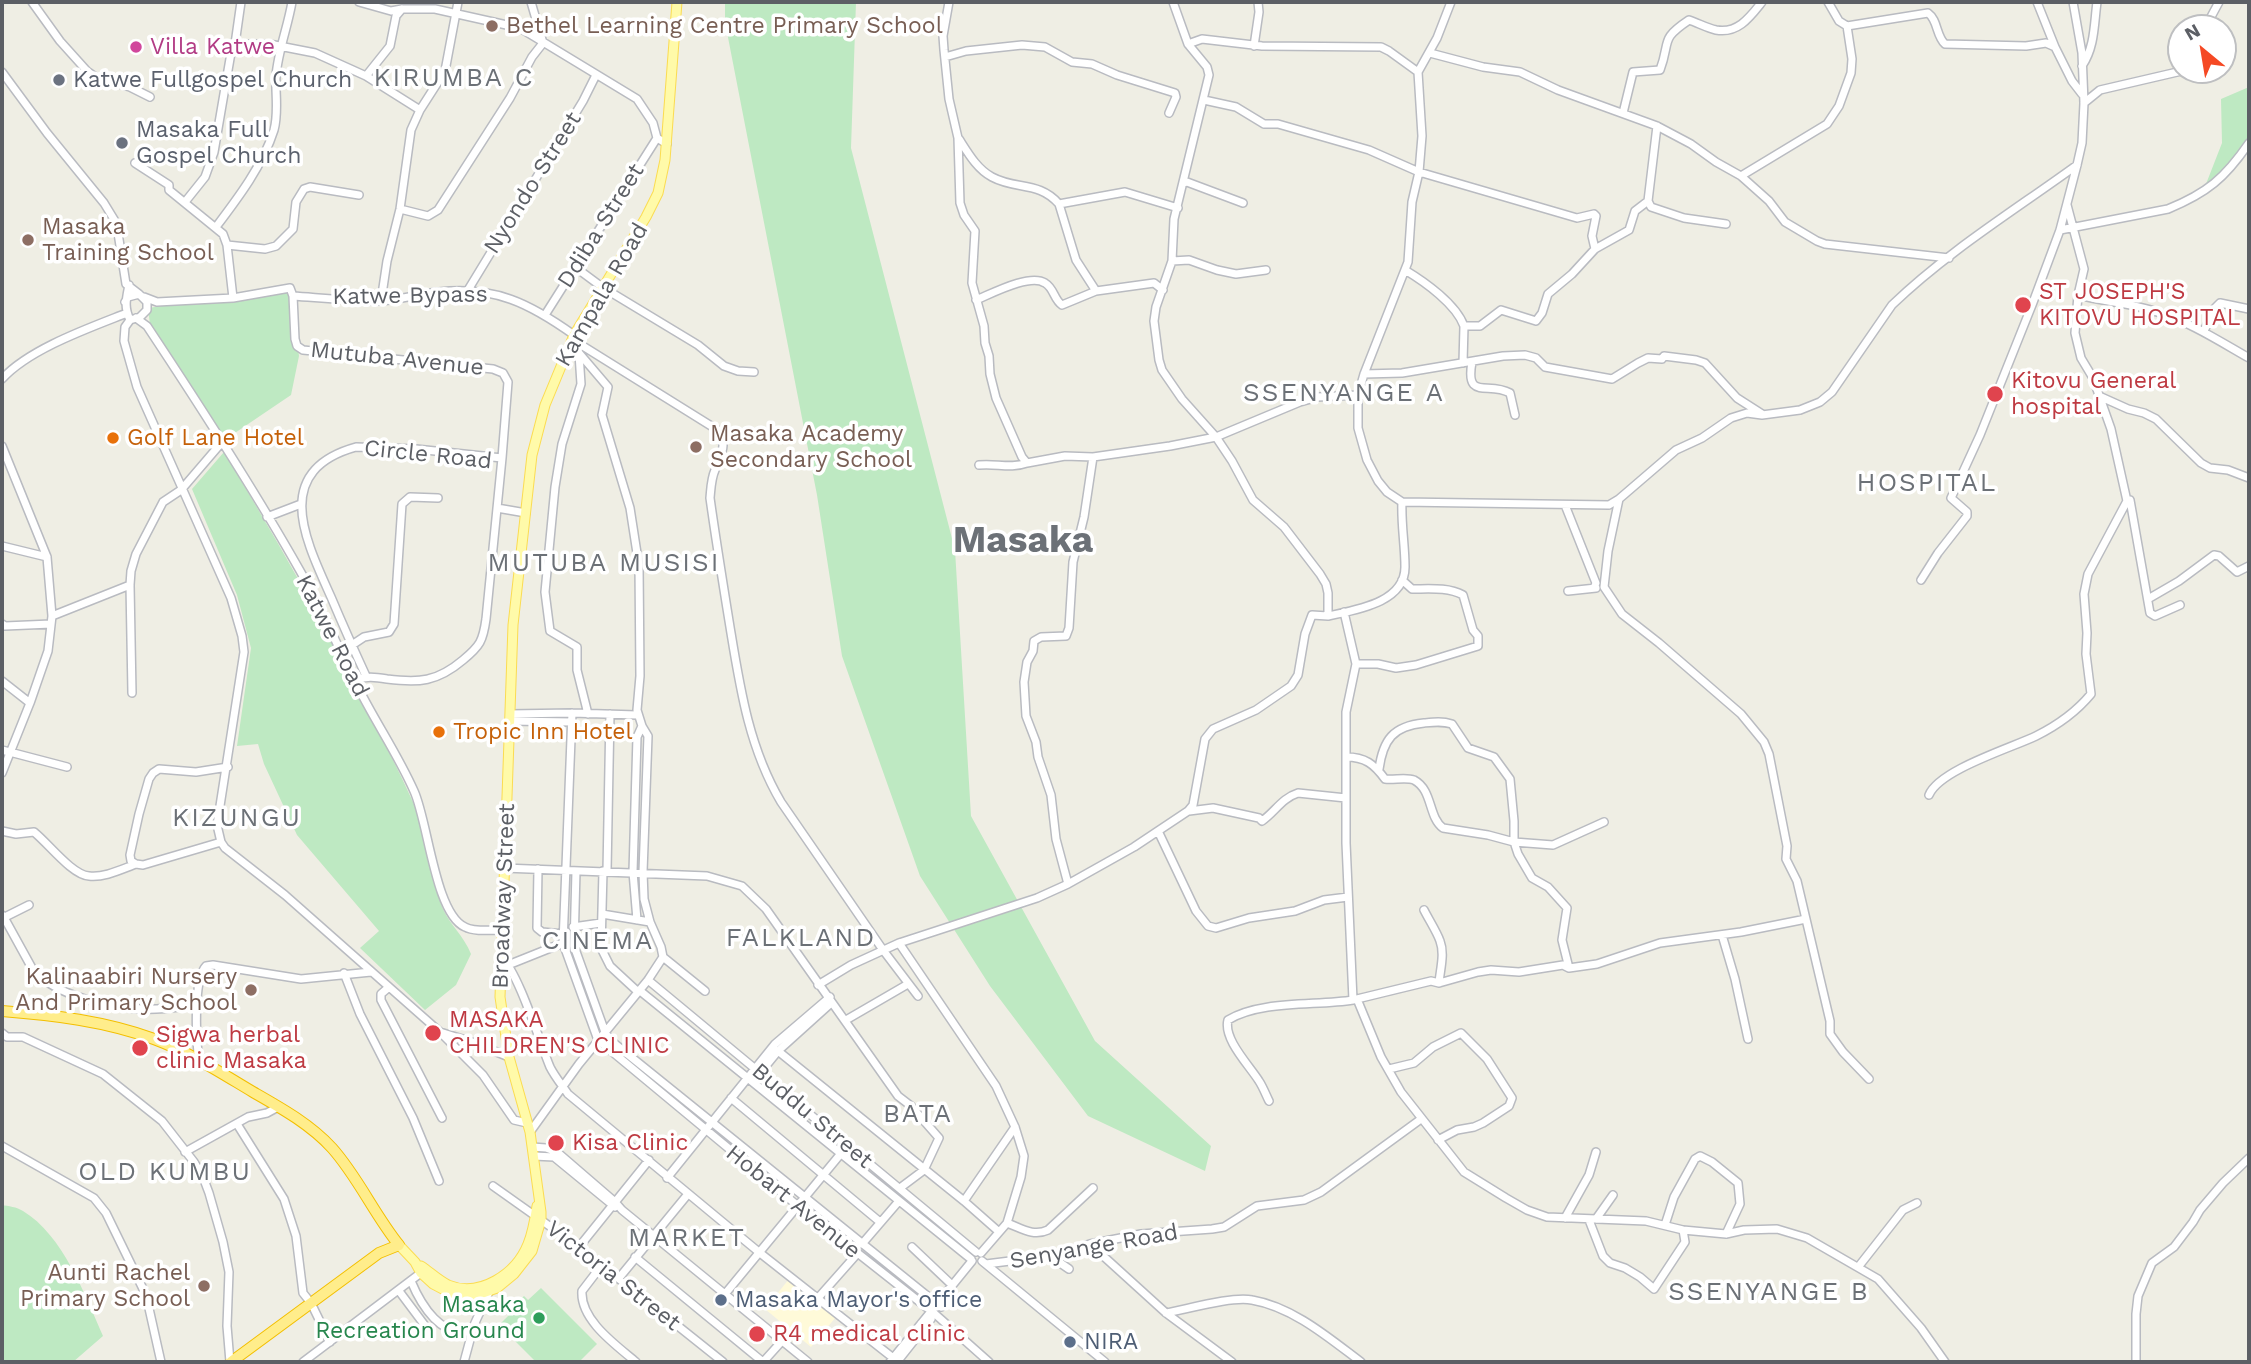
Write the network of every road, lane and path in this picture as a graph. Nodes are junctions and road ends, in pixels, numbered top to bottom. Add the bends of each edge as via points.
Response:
1 (32, 2) edge
2 (241, 2) edge
3 (292, 2) edge
4 (359, 2) edge
5 (458, 2) edge
6 (531, 2) edge
7 (677, 2) edge
8 (948, 2) edge
9 (1173, 2) edge
10 (1258, 2) edge
11 (1451, 2) edge
12 (1762, 2) edge
13 (1828, 2) edge
14 (2038, 2) edge
15 (2073, 2) edge
16 (2097, 2) edge
17 (394, 14) junction
18 (456, 15) junction
19 (1847, 26) junction
20 (542, 43) junction
21 (235, 44) junction
22 (1188, 44) junction
23 (1254, 46) junction
24 (2055, 47) junction
25 (284, 49) junction
26 (1430, 53) junction
27 (945, 57) junction
28 (2082, 67) junction
29 (2, 72) edge
30 (1418, 72) junction
31 (2167, 74) edge
32 (596, 75) junction
33 (366, 76) junction
34 (150, 97) dead end
35 (2083, 99) junction
36 (1204, 100) junction
37 (420, 110) junction
38 (1169, 113) dead end
39 (1623, 113) junction
40 (1657, 126) junction
41 (657, 138) junction
42 (958, 138) junction
43 (667, 144) junction
44 (2249, 144) edge
45 (135, 163) dead end
46 (2077, 165) junction
47 (1419, 172) junction
48 (1741, 176) junction
49 (1183, 183) junction
50 (359, 195) dead end
51 (1648, 201) junction
52 (185, 202) junction
53 (1243, 202) dead end
54 (1059, 204) junction
55 (2067, 205) junction
56 (1178, 208) junction
57 (400, 209) junction
58 (1726, 224) dead end
59 (216, 227) junction
60 (2073, 227) junction
61 (2060, 230) junction
62 (227, 244) junction
63 (1595, 249) junction
64 (1950, 258) junction
65 (1172, 261) junction
66 (575, 267) junction
67 (1266, 270) dead end
68 (1405, 270) junction
69 (129, 285) junction
70 (602, 287) junction
71 (468, 290) junction
72 (1163, 290) junction
73 (1096, 291) junction
74 (2078, 295) junction
75 (141, 296) junction
76 (293, 296) junction
77 (233, 298) junction
78 (976, 300) junction
79 (381, 301) junction
80 (125, 302) junction
81 (157, 302) junction
82 (148, 309) junction
83 (2249, 309) edge
84 (545, 315) junction
85 (131, 317) junction
86 (111, 319) junction
87 (1464, 326) junction
88 (147, 327) junction
89 (2204, 331) junction
90 (574, 340) junction
91 (579, 353) junction
92 (2249, 358) edge
93 (1468, 362) junction
94 (754, 372) dead end
95 (1364, 374) junction
96 (1373, 374) junction
97 (2, 379) edge
98 (1360, 385) junction
99 (1357, 395) junction
100 (2099, 396) junction
101 (1515, 415) dead end
102 (1762, 415) junction
103 (1216, 437) junction
104 (223, 441) junction
105 (2, 446) edge
106 (1093, 457) junction
107 (502, 458) junction
108 (1027, 463) junction
109 (979, 465) dead end
110 (2249, 478) edge
111 (181, 490) junction
112 (438, 498) dead end
113 (1619, 499) junction
114 (2127, 501) junction
115 (1402, 502) junction
116 (300, 504) junction
117 (1565, 505) junction
118 (497, 508) junction
119 (526, 513) junction
120 (267, 517) junction
121 (2, 546) edge
122 (47, 558) junction
123 (2249, 566) edge
124 (1402, 580) junction
125 (1921, 580) dead end
126 (130, 585) junction
127 (1604, 587) junction
128 (1594, 588) junction
129 (1568, 591) dead end
130 (2148, 599) junction
131 (2180, 605) dead end
132 (1344, 612) junction
133 (1328, 615) junction
134 (51, 620) junction
135 (2, 624) edge
136 (352, 645) junction
137 (1356, 664) junction
138 (366, 676) junction
139 (355, 680) junction
140 (2, 681) edge
141 (132, 693) dead end
142 (30, 703) junction
143 (572, 713) junction
144 (588, 713) junction
145 (610, 714) junction
146 (637, 715) junction
147 (510, 717) junction
148 (572, 722) junction
149 (642, 726) junction
150 (6, 751) edge
151 (1346, 757) junction
152 (67, 767) dead end
153 (228, 767) junction
154 (1379, 769) junction
155 (2, 773) edge
156 (1929, 795) dead end
157 (1346, 798) junction
158 (1188, 811) junction
159 (1604, 822) dead end
160 (2, 831) edge
161 (1158, 831) junction
162 (221, 842) junction
163 (1514, 842) junction
164 (136, 864) junction
165 (504, 868) junction
166 (538, 869) junction
167 (567, 870) junction
168 (576, 871) junction
169 (605, 871) junction
170 (633, 872) junction
171 (643, 872) junction
172 (1068, 884) junction
173 (1348, 897) junction
174 (29, 905) dead end
175 (1424, 910) dead end
176 (2, 917) edge
177 (601, 919) junction
178 (1806, 919) junction
179 (638, 920) junction
180 (650, 922) junction
181 (573, 927) junction
182 (502, 930) junction
183 (1722, 935) junction
184 (563, 942) junction
185 (899, 943) junction
186 (574, 946) junction
187 (883, 950) junction
188 (663, 957) junction
189 (504, 961) junction
190 (1569, 968) junction
191 (372, 972) junction
192 (344, 973) junction
193 (648, 980) junction
194 (1439, 983) junction
195 (908, 984) junction
196 (818, 985) junction
197 (388, 987) junction
198 (638, 990) junction
199 (705, 991) dead end
200 (918, 996) dead end
201 (832, 1000) junction
202 (1355, 1000) junction
203 (197, 1005) junction
204 (2, 1011) edge
205 (846, 1020) junction
206 (440, 1032) junction
207 (605, 1032) junction
208 (2, 1033) edge
209 (1748, 1039) dead end
210 (598, 1040) junction
211 (778, 1051) junction
212 (509, 1058) junction
213 (199, 1060) junction
214 (1389, 1069) junction
215 (757, 1071) junction
216 (747, 1077) junction
217 (1869, 1079) dead end
218 (563, 1087) junction
219 (731, 1098) junction
220 (1269, 1101) dead end
221 (278, 1107) junction
222 (442, 1118) dead end
223 (1421, 1119) junction
224 (711, 1122) junction
225 (237, 1124) junction
226 (528, 1127) junction
227 (1015, 1127) junction
228 (705, 1129) junction
229 (1438, 1140) junction
230 (2, 1146) edge
231 (848, 1146) junction
232 (185, 1152) junction
233 (533, 1152) junction
234 (1596, 1152) dead end
235 (841, 1154) junction
236 (2249, 1158) edge
237 (649, 1160) junction
238 (924, 1170) junction
239 (824, 1175) junction
240 (668, 1176) junction
241 (439, 1181) dead end
242 (493, 1186) dead end
243 (900, 1188) junction
244 (1093, 1188) dead end
245 (688, 1194) junction
246 (1613, 1195) dead end
247 (805, 1198) junction
248 (899, 1201) junction
249 (964, 1201) junction
250 (1917, 1203) dead end
251 (613, 1204) junction
252 (798, 1206) junction
253 (538, 1218) junction
254 (1565, 1218) junction
255 (1593, 1219) junction
256 (880, 1223) junction
257 (1007, 1223) junction
258 (1665, 1225) junction
259 (1684, 1230) junction
260 (998, 1231) junction
261 (1726, 1234) junction
262 (391, 1236) junction
263 (654, 1236) junction
264 (862, 1244) junction
265 (1090, 1244) junction
266 (398, 1245) junction
267 (579, 1247) junction
268 (912, 1247) dead end
269 (379, 1253) junction
270 (763, 1253) junction
271 (857, 1254) junction
272 (1050, 1256) junction
273 (635, 1258) junction
274 (978, 1259) junction
275 (602, 1265) junction
276 (1859, 1266) junction
277 (1069, 1269) dead end
278 (423, 1271) junction
279 (619, 1278) junction
280 (411, 1281) junction
281 (953, 1285) junction
282 (488, 1289) junction
283 (399, 1291) junction
284 (725, 1294) junction
285 (818, 1298) junction
286 (311, 1303) junction
287 (939, 1306) junction
288 (933, 1313) junction
289 (1166, 1313) junction
290 (472, 1330) junction
291 (429, 1331) dead end
292 (782, 1341) junction
293 (330, 1342) junction
294 (894, 1361) edge
295 (160, 1362) edge
296 (230, 1362) edge
297 (303, 1362) edge
298 (464, 1362) edge
299 (634, 1362) edge
300 (723, 1362) edge
301 (808, 1362) edge
302 (989, 1362) edge
303 (1105, 1362) edge
304 (1232, 1362) edge
305 (1361, 1362) edge
306 (1945, 1362) edge
307 (2136, 1362) edge

1 - 34 street via 87,71
2 - 21 street
3 - 25 street
4 - 17 street
5 - 18 street
6 - 20 street
7 - 43 main road, Kampala Road
8 - 27 street
9 - 22 street
10 - 23 street
11 - 26 street
12 - 39 street via 1740,26 1716,30 1689,20 1671,33 1660,70 1632,73
13 - 19 street
14 - 24 street
15 - 28 street
16 - 28 street via 2091,47
17 - 18 street via 402,9 435,9
17 - 33 street via 390,46
18 - 20 street via 520,28
18 - 37 street via 445,71
19 - 24 street via 1928,13 1945,44 2046,43
19 - 48 street via 1851,73 1839,106 1819,131
20 - 32 street
20 - 57 street via 438,210 428,216
21 - 25 street
21 - 52 street via 214,152 205,177
22 - 23 street via 1202,39
22 - 36 street via 1209,75
23 - 30 street via 1381,47
24 - 35 street
25 - 33 street via 326,56
25 - 59 street via 276,76 274,131
26 - 30 street
26 - 39 street via 1520,72
27 - 38 street via 1022,45 1045,47 1072,62 1092,64 1175,93
27 - 42 street
28 - 35 street
29 - 69 street via 104,203 115,222
30 - 47 street
31 - 35 street via 2100,90
32 - 41 street via 638,99
32 - 71 street, Nyondo Street
33 - 37 street
35 - 46 street
36 - 47 street via 1236,107 1264,124 1369,150
36 - 49 street
37 - 57 street via 411,130
39 - 40 street
40 - 48 street
40 - 51 street
41 - 43 street
41 - 66 street, Ddiba Street
42 - 54 street via 989,176 1042,190
42 - 78 street via 960,203 975,231 971,269
43 - 70 main road, Kampala Road via 654,204
44 - 60 street via 2221,178 2185,202
45 - 52 street
46 - 55 street
46 - 64 street
47 - 63 street via 1577,218 1594,214
47 - 68 street
48 - 64 street via 1785,222 1816,241
49 - 53 street
49 - 56 street
50 - 62 street via 304,189 296,202 293,229 276,246
51 - 58 street via 1651,207 1684,218
51 - 63 street via 1635,211 1629,230
52 - 59 street
54 - 56 street via 1125,192
54 - 73 street via 1076,260
55 - 60 street
55 - 61 street
56 - 65 street
57 - 79 street
59 - 62 street
60 - 61 street
60 - 74 street via 2084,269
61 - 125 street via 1951,498 1968,516
62 - 77 street
63 - 87 street via 1548,294 1536,321 1501,310 1480,326
64 - 102 street via 1892,305 1826,398 1800,410
65 - 67 street via 1189,260 1236,274
65 - 72 street
66 - 70 street
66 - 84 street, Ddiba Street
68 - 87 street via 1454,309
68 - 95 street
69 - 75 street
69 - 80 street
70 - 90 main road, Kampala Road
70 - 94 street via 724,366
71 - 79 street, Katwe Bypass
71 - 84 street, Katwe Bypass via 501,295
72 - 73 street via 1154,283
72 - 103 street via 1154,321 1162,370
73 - 78 street via 1062,305 1040,281 1014,284
74 - 89 street via 2155,311
74 - 100 street via 2075,333
75 - 80 street via 128,297
75 - 81 street, Katwe Bypass
75 - 82 street
76 - 77 street, Katwe Bypass via 290,288
76 - 79 street, Katwe Bypass
76 - 107 street, Mutuba Avenue via 295,339 303,350 503,373 508,382
77 - 81 street, Katwe Bypass
78 - 108 street via 996,398
80 - 85 street
80 - 86 street
81 - 82 street
82 - 85 street
82 - 88 street
83 - 89 street via 2220,303
84 - 90 street, Katwe Bypass
85 - 86 street
85 - 88 street, Katwe Road
85 - 111 street via 124,333 129,365
86 - 97 street via 28,357
87 - 93 street
88 - 104 street, Katwe Road
89 - 92 street
90 - 91 street
90 - 119 main road, Kampala Road via 554,380 537,432
90 - 187 street, Katwe Bypass via 716,429 724,440 710,498 746,718 781,802
91 - 144 street via 581,384 562,444 545,592 550,631 577,647 577,670
91 - 146 street via 608,387 602,415 632,520 641,582
93 - 96 street
93 - 101 street via 1474,386 1510,393
93 - 102 street via 1531,355 1545,367 1606,380 1648,358 1696,360 1709,365 1737,398
95 - 96 street
95 - 98 street
96 - 98 street
98 - 99 street
99 - 103 street via 1300,402
99 - 115 street via 1367,460 1387,492
100 - 110 street via 2156,419 2210,468
100 - 114 street
102 - 113 street via 1731,418 1676,450
103 - 106 street
103 - 133 street via 1253,500 1284,527 1320,573 1328,593
104 - 111 street
104 - 120 street, Katwe Road
105 - 122 street
106 - 108 street via 1065,456
106 - 172 street via 1073,562 1069,628 1066,636 1034,641 1024,682 1026,716 1051,795
107 - 116 street, Circle Road via 356,447 323,463 311,476
107 - 118 street, Circle Road
108 - 109 street
111 - 126 street via 163,502 153,518 136,554
111 - 153 street via 231,598 242,636 244,652
112 - 136 street via 410,497 402,504 394,624 389,632
113 - 117 street via 1609,505
113 - 127 street
114 - 130 street
114 - 156 street via 2088,574 2084,594 2091,694 2079,708 2038,735 1967,765 1942,780
115 - 117 street
115 - 124 street
116 - 120 street
116 - 136 street via 307,546
117 - 128 street
118 - 119 street
118 - 138 street, Circle Road via 480,644 433,679
119 - 147 main road, Kampala Road via 513,625
120 - 139 street, Katwe Road
121 - 122 street
122 - 134 street
123 - 130 street via 2237,572 2214,555
124 - 132 street via 1384,599
124 - 137 street via 1412,589 1463,595 1480,643 1416,665
126 - 134 street
126 - 141 street
127 - 128 street
127 - 178 street via 1622,614 1741,714 1764,742 1786,859
128 - 129 street
130 - 131 street via 2155,616
132 - 133 street
132 - 137 street
133 - 158 street via 1312,615 1298,675 1291,686 1256,710 1208,733 1196,797
134 - 135 street
134 - 142 street via 48,651
136 - 138 street
137 - 151 street via 1346,712
138 - 139 street, Circle Road
139 - 182 street, Katwe Road via 419,804 446,907 466,928
140 - 142 street
142 - 150 street
143 - 144 street
143 - 147 street
143 - 148 street
144 - 145 street
145 - 146 street
145 - 169 street
146 - 149 street
147 - 148 street
147 - 165 main road, Broadway Street
148 - 167 street
149 - 170 street via 637,737
149 - 171 street via 648,736
150 - 152 street
150 - 155 street
151 - 154 street via 1361,757
151 - 157 street
153 - 162 street via 218,825
153 - 164 street via 196,772 159,769 153,773 130,856
154 - 163 street via 1385,779 1411,779 1421,787 1443,828
154 - 163 street via 1382,750 1396,731 1412,723 1452,724 1468,748 1494,757 1510,779
157 - 158 street via 1298,793 1262,821 1213,808
157 - 173 street
158 - 161 street
159 - 163 street via 1553,845
160 - 164 street via 34,832 76,873 87,877
161 - 172 street
161 - 173 street via 1196,911 1212,928
162 - 164 street
162 - 191 street
163 - 190 street via 1532,878 1565,903 1563,947
165 - 166 street
165 - 182 main road, Broadway Street
166 - 167 street
166 - 184 street via 537,928
167 - 168 street
167 - 184 street
168 - 169 street
168 - 181 street
169 - 170 street
169 - 177 street
170 - 171 street
170 - 179 street
171 - 180 street
171 - 196 street via 707,876 742,886 766,909
172 - 185 street
173 - 202 street
174 - 176 street
175 - 194 street via 1440,939
176 - 203 street via 33,970 66,991 142,1009
177 - 179 street
177 - 181 street
177 - 198 street via 605,958
178 - 183 street
178 - 217 street via 1830,1034
179 - 180 street
180 - 188 street
181 - 186 street
182 - 189 main road, Broadway Street
183 - 190 street via 1660,943 1597,964
183 - 209 street
184 - 186 street
184 - 189 street
184 - 210 street
185 - 187 street
185 - 227 street via 996,1086
186 - 207 street
187 - 195 street
187 - 196 street
188 - 193 street
188 - 199 street
189 - 212 main road, Broadway Street via 501,1017
189 - 218 street
190 - 194 street via 1491,970
191 - 192 street
191 - 197 street
192 - 203 street via 301,979 206,966
192 - 241 street
193 - 198 street
193 - 215 street, Buddu Street
194 - 202 street via 1431,981
195 - 200 street
195 - 205 street
196 - 201 street
197 - 206 street
197 - 222 street via 381,1000
198 - 207 street
198 - 216 street
201 - 205 street
201 - 211 street
201 - 215 street via 780,1040
202 - 214 street
202 - 220 street via 1265,1008 1228,1020 1228,1035
203 - 213 street
204 - 213 highway via 90,1021 153,1039
205 - 238 street via 898,1096 939,1138
206 - 212 street
206 - 226 street via 483,1075 514,1120
207 - 210 street
207 - 224 street, Hobart Avenue
208 - 232 street via 23,1037 103,1074 162,1121
210 - 218 street
210 - 228 street, Hobart Avenue
211 - 215 street
211 - 238 street
212 - 226 main road, Broadway Street
213 - 221 highway
214 - 223 street
214 - 229 street via 1414,1063 1461,1033 1487,1059 1512,1098 1511,1104 1483,1124
215 - 216 street
215 - 231 street, Buddu Street
216 - 219 street
216 - 235 street
218 - 226 street
218 - 237 street
219 - 224 street
219 - 239 street
221 - 225 street
221 - 262 highway via 331,1147
223 - 229 street
223 - 265 street, Senyange Road via 1331,1187 1304,1200 1256,1206 1224,1227 1141,1234
224 - 228 street
224 - 247 street, Hobart Avenue
225 - 232 street
225 - 286 street via 285,1199 296,1236 303,1293
226 - 233 main road, Broadway Street
227 - 249 street
227 - 257 street via 1024,1156
228 - 240 street
228 - 252 street, Hobart Avenue
229 - 254 street via 1464,1172 1506,1198 1547,1217
230 - 295 street via 85,1192 106,1213 146,1295
231 - 235 street
231 - 243 street, Buddu Street
232 - 296 street via 203,1177 223,1242 229,1272
233 - 251 street via 546,1148 557,1152
233 - 253 main road, Broadway Street
234 - 254 street
235 - 239 street
235 - 248 street
236 - 307 street via 2222,1183 2174,1247 2152,1263 2138,1296
237 - 240 street
237 - 251 street
238 - 243 street
238 - 249 street
239 - 247 street
239 - 256 street
240 - 245 street
240 - 270 street
242 - 253 street, Victoria Street
243 - 274 street, Buddu Street
244 - 257 street via 1040,1234
245 - 263 street
245 - 270 street
246 - 255 street
247 - 252 street
247 - 264 street, Hobart Avenue
248 - 256 street
248 - 274 street
249 - 260 street
250 - 276 street via 1903,1210
251 - 263 street
251 - 267 street
252 - 270 street
252 - 271 street, Hobart Avenue
253 - 267 street, Victoria Street
253 - 282 main road, Broadway Street via 536,1240 524,1258 505,1283
254 - 255 street
255 - 258 street
255 - 259 street via 1603,1256 1654,1289 1685,1241
256 - 264 street
257 - 260 street
258 - 259 street
258 - 261 street via 1674,1197 1700,1156 1738,1183 1740,1204
259 - 261 street
260 - 274 street
261 - 276 street via 1791,1232
262 - 266 highway
262 - 269 highway
263 - 273 street
263 - 284 street
264 - 287 street, Hobart Avenue
265 - 272 street, Senyange Road
265 - 289 street
266 - 269 highway
266 - 278 main road
267 - 275 street, Victoria Street
268 - 281 street
269 - 286 highway
270 - 284 street
270 - 285 street
271 - 285 street
271 - 288 street, Hobart Avenue
272 - 274 street, Senyange Road
272 - 277 street
273 - 279 street
273 - 292 street via 763,1362
274 - 281 street
274 - 287 street
274 - 303 street
275 - 279 street, Victoria Street
275 - 299 street via 582,1291 584,1306 594,1324
276 - 306 street via 1878,1279 1922,1328
278 - 280 street
278 - 282 main road via 452,1294 477,1295
279 - 300 street, Victoria Street
280 - 283 street
280 - 290 street via 443,1327 462,1333
281 - 287 street
282 - 290 street
283 - 291 street
283 - 293 street
284 - 292 street
285 - 294 street
286 - 293 street
286 - 296 highway
287 - 288 street
288 - 294 street
288 - 302 street, Hobart Avenue
289 - 304 street
289 - 305 street via 1252,1300 1307,1322
290 - 298 street
292 - 301 street
293 - 297 street

